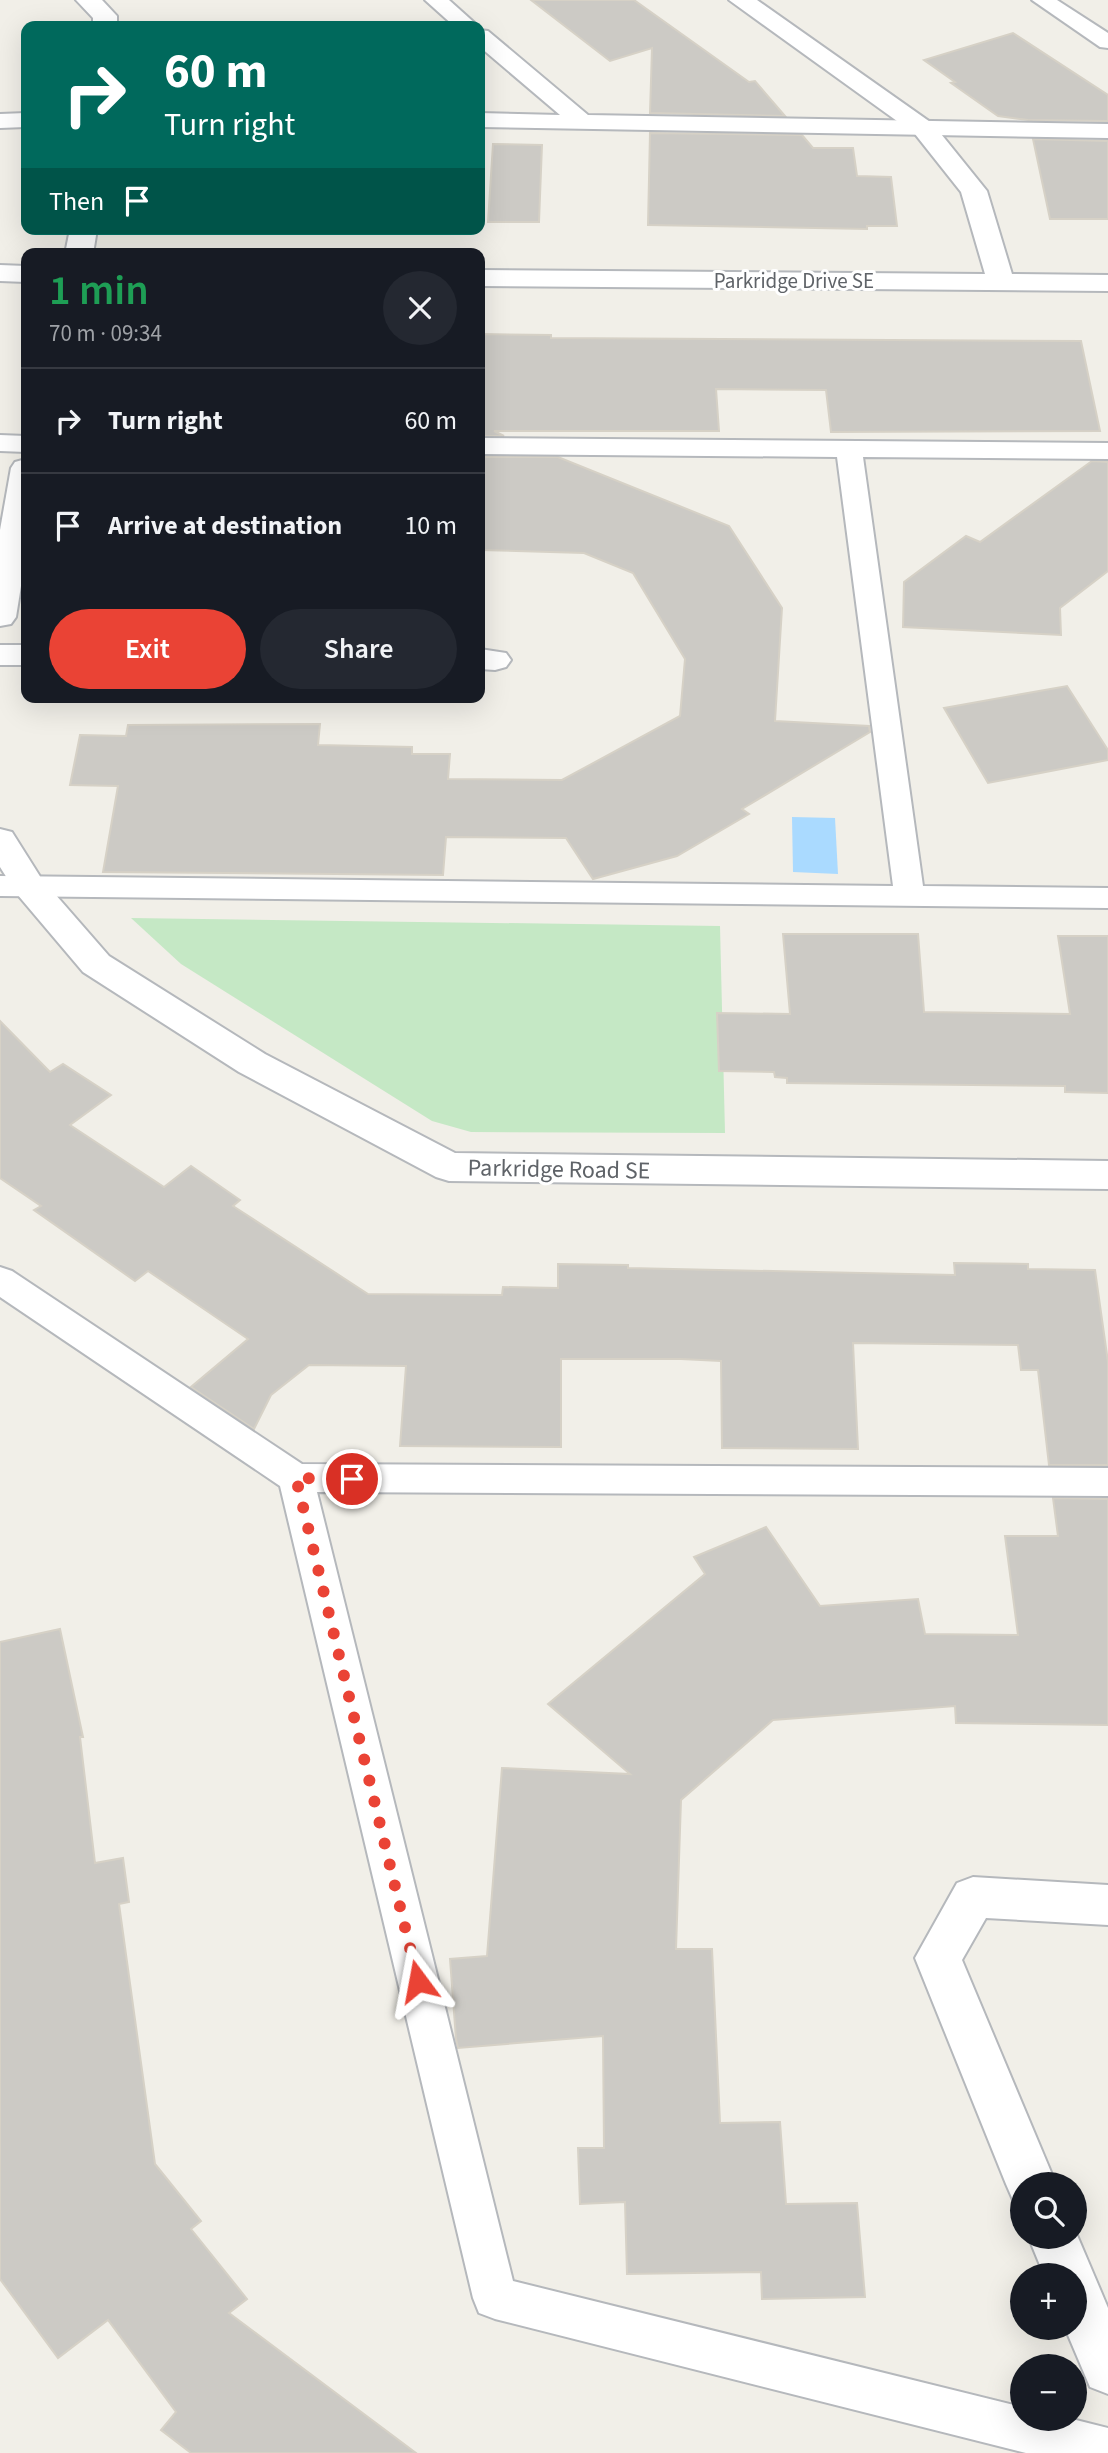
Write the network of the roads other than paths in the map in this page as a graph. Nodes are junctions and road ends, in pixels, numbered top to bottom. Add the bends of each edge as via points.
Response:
1 (88, 0) edge
2 (436, 0) edge
3 (741, 0) edge
4 (1043, 0) edge
5 (104, 21) edge
6 (461, 21) edge
7 (485, 40) edge
8 (1108, 42) edge
9 (21, 120) edge
10 (485, 120) edge
11 (0, 121) edge
12 (581, 121) junction
13 (924, 129) junction
14 (1108, 131) edge
15 (0, 273) edge
16 (21, 274) edge
17 (485, 278) edge
18 (1001, 282) junction
19 (1108, 284) edge
20 (0, 443) edge
21 (21, 444) edge
22 (485, 446) edge
23 (849, 448) junction
24 (1108, 452) edge
25 (21, 497) edge
26 (0, 617) edge
27 (0, 655) edge
28 (21, 655) edge
29 (0, 840) edge
30 (14, 886) edge
31 (909, 895) junction
32 (1108, 898) edge
33 (1108, 1175) edge
34 (0, 1280) edge
35 (296, 1478) junction
36 (1108, 1482) edge
37 (1108, 1905) edge
38 (1026, 2172) edge
39 (1087, 2319) edge
40 (1108, 2369) edge
41 (1108, 2451) edge

1 - 5 street
2 - 6 lane
3 - 13 street
4 - 8 lane
7 - 12 lane
9 - 11 lane
10 - 12 lane
12 - 13 lane
13 - 14 lane
13 - 18 street via 974,191
15 - 16 street
17 - 18 street, Parkridge Drive SE
18 - 19 street, Parkridge Drive SE
20 - 21 lane
22 - 23 lane
23 - 24 lane
23 - 31 lane
25 - 26 street
27 - 28 street
29 - 30 street, Parkridge Road SE
30 - 31 lane
30 - 33 street, Parkridge Road SE via 96,964 252,1063 449,1167
31 - 32 lane
34 - 35 lane
35 - 36 lane
35 - 41 lane via 495,2298
37 - 38 street via 973,1897 938,1958
39 - 40 street

